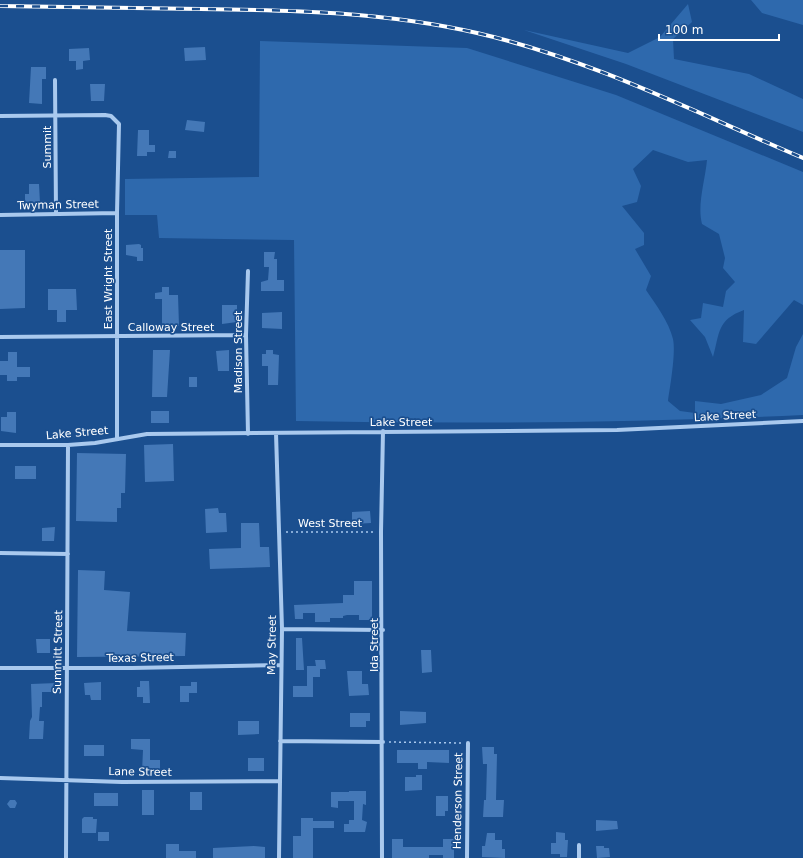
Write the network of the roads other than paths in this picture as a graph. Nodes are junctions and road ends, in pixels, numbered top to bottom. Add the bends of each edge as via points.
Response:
1 (55, 80) dead end
2 (56, 115) junction
3 (0, 116) edge
4 (117, 213) junction
5 (56, 214) junction
6 (0, 215) edge
7 (248, 271) dead end
8 (246, 335) junction
9 (116, 336) junction
10 (0, 337) edge
11 (803, 421) edge
12 (383, 432) junction
13 (276, 433) junction
14 (248, 434) junction
15 (117, 439) junction
16 (0, 445) edge
17 (68, 445) junction
18 (0, 553) edge
19 (68, 554) junction
20 (282, 629) junction
21 (383, 630) junction
22 (281, 665) junction
23 (0, 668) edge
24 (66, 668) junction
25 (280, 741) junction
26 (383, 742) junction
27 (468, 743) road end
28 (0, 778) edge
29 (66, 779) junction
30 (280, 781) junction
31 (579, 844) dead end
32 (66, 858) edge
33 (279, 858) edge
34 (382, 858) edge
35 (467, 858) edge
36 (578, 858) edge

1 - 2 street, Summit
2 - 3 street
2 - 4 street, East Wright Street via 105,115 116,120 119,131
2 - 5 street, Summit
4 - 5 street, Twyman Street
4 - 9 street, East Wright Street
5 - 6 street, Twyman Street
7 - 8 street, Madison Street
8 - 9 street, Calloway Street
8 - 14 street, Madison Street
9 - 10 street, Calloway Street
9 - 15 street, East Wright Street
11 - 12 street, Lake Street via 617,430
12 - 13 street, Lake Street
12 - 21 street, Ida Street
13 - 14 street, Lake Street
13 - 20 street, May Street
14 - 15 street, Lake Street via 147,434
15 - 17 street, Lake Street
16 - 17 street, Lake Street
17 - 19 street, Summitt Street
18 - 19 street
19 - 24 street, Summitt Street
20 - 21 street
20 - 22 street, May Street
21 - 26 street, Ida Street
22 - 24 street, Texas Street
22 - 25 street, May Street
23 - 24 street, Texas Street
24 - 29 street, Summitt Street
25 - 26 street
25 - 30 street, May Street
26 - 34 street, Ida Street
27 - 35 street, Henderson Street
28 - 29 street, Lane Street
29 - 30 street, Lane Street via 122,782
29 - 32 street, Summitt Street
30 - 33 street, May Street
31 - 36 street

